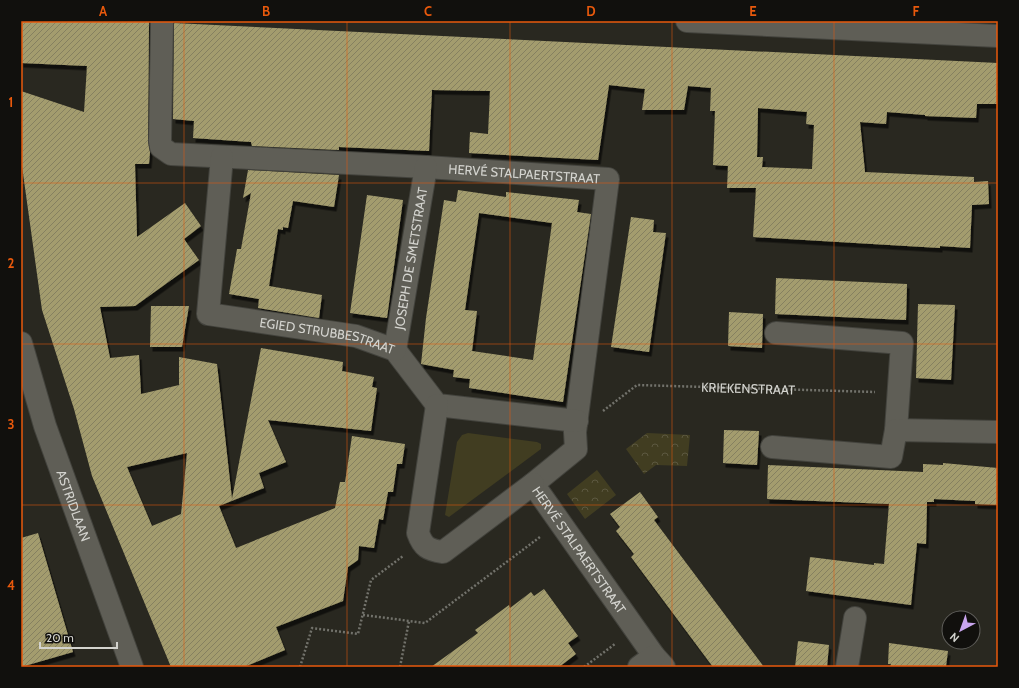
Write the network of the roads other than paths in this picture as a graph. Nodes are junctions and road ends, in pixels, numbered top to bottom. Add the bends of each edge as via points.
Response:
1 (162, 21) edge
2 (687, 21) edge
3 (998, 36) edge
4 (222, 157) junction
5 (426, 168) junction
6 (776, 333) dead end
7 (21, 343) edge
8 (395, 350) junction
9 (437, 405) junction
10 (577, 421) junction
11 (896, 430) junction
12 (998, 432) edge
13 (772, 447) dead end
14 (533, 484) junction
15 (855, 618) dead end
16 (652, 663) edge
17 (129, 666) edge
18 (847, 667) edge

1 - 4 street, HERVÉ STALPAERTSTRAAT via 161,146 165,151 177,155
2 - 3 street
4 - 5 street, HERVÉ STALPAERTSTRAAT
4 - 8 street, EGIED STRUBBESTRAAT via 208,314 356,336
5 - 8 street, JOSEPH DE SMETSTRAAT
5 - 10 street, HERVÉ STALPAERTSTRAAT via 608,179
6 - 11 street via 902,343
7 - 17 street, ASTRIDLAAN via 45,426
8 - 9 street, EGIED STRUBBESTRAAT
9 - 10 street
9 - 14 street via 418,532 427,548 443,552
10 - 14 street, HERVÉ STALPAERTSTRAAT via 576,449
11 - 12 street
11 - 13 street via 891,457
14 - 16 street, HERVÉ STALPAERTSTRAAT via 635,629
15 - 18 street

